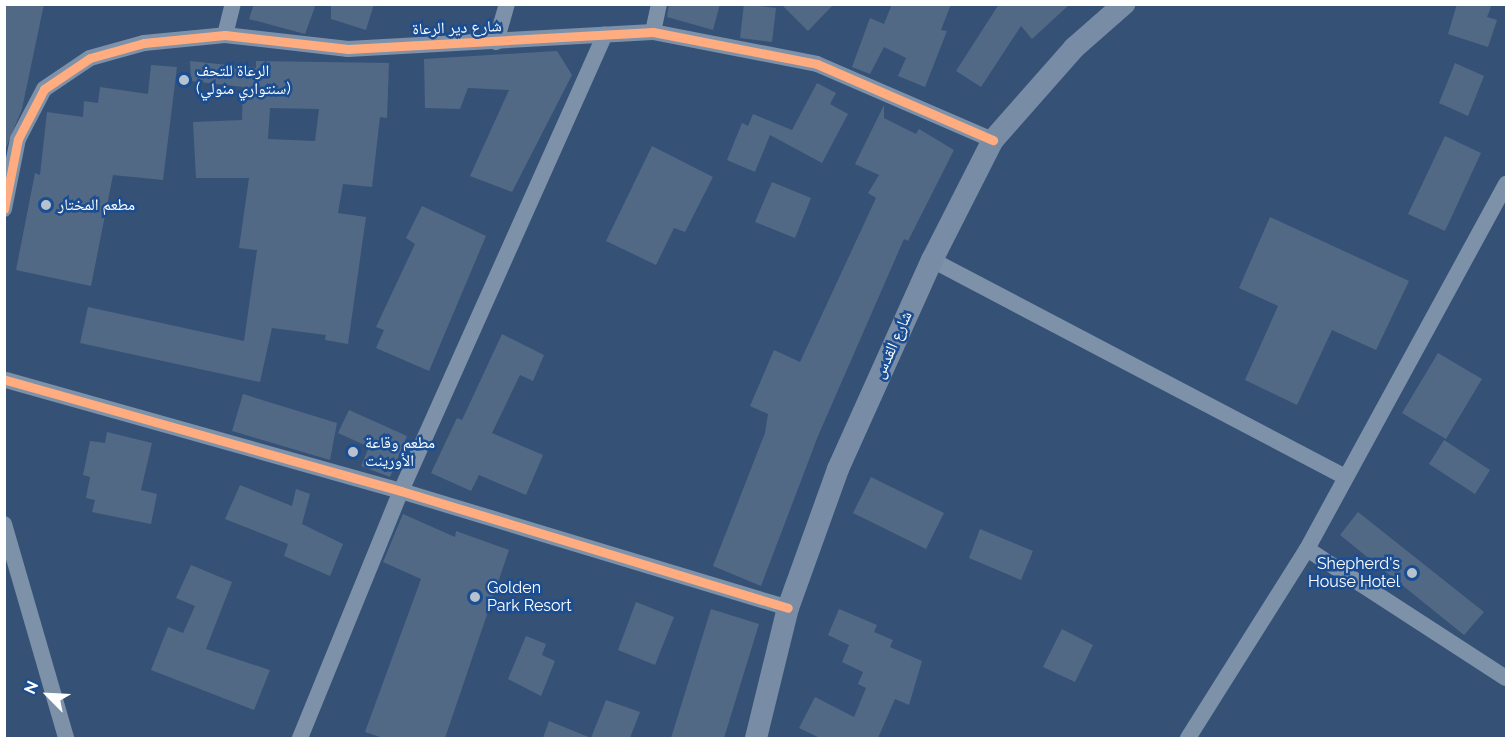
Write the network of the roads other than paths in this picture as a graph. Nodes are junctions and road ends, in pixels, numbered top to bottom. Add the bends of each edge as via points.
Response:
1 (233, 4) edge
2 (507, 4) edge
3 (659, 4) edge
4 (1124, 4) edge
5 (653, 32) junction
6 (605, 34) junction
7 (225, 35) junction
8 (496, 42) junction
9 (993, 140) junction
10 (1506, 184) edge
11 (4, 209) edge
12 (932, 260) junction
13 (5, 379) edge
14 (1346, 477) junction
15 (401, 491) junction
16 (4, 524) edge
17 (1307, 549) junction
18 (788, 608) junction
19 (1506, 678) edge
20 (66, 738) edge
21 (300, 738) edge
22 (756, 738) edge
23 (1188, 738) edge

1 - 7 street
2 - 8 street
3 - 5 street
4 - 9 main road, شارع القدس via 1074,48
5 - 6 street, شارع دير الرعاة
5 - 9 street, شارع دير الرعاة via 817,64
6 - 8 street, شارع دير الرعاة
6 - 15 street
7 - 8 street, شارع دير الرعاة via 348,49
7 - 11 street, شارع دير الرعاة via 144,43 90,58 44,89 18,139
9 - 12 main road, شارع القدس
10 - 14 street
12 - 14 street
12 - 18 main road, شارع القدس via 838,469
13 - 15 street
14 - 17 street
15 - 18 street
15 - 21 street
16 - 20 street
17 - 19 street
17 - 23 street
18 - 22 main road, شارع القدس

